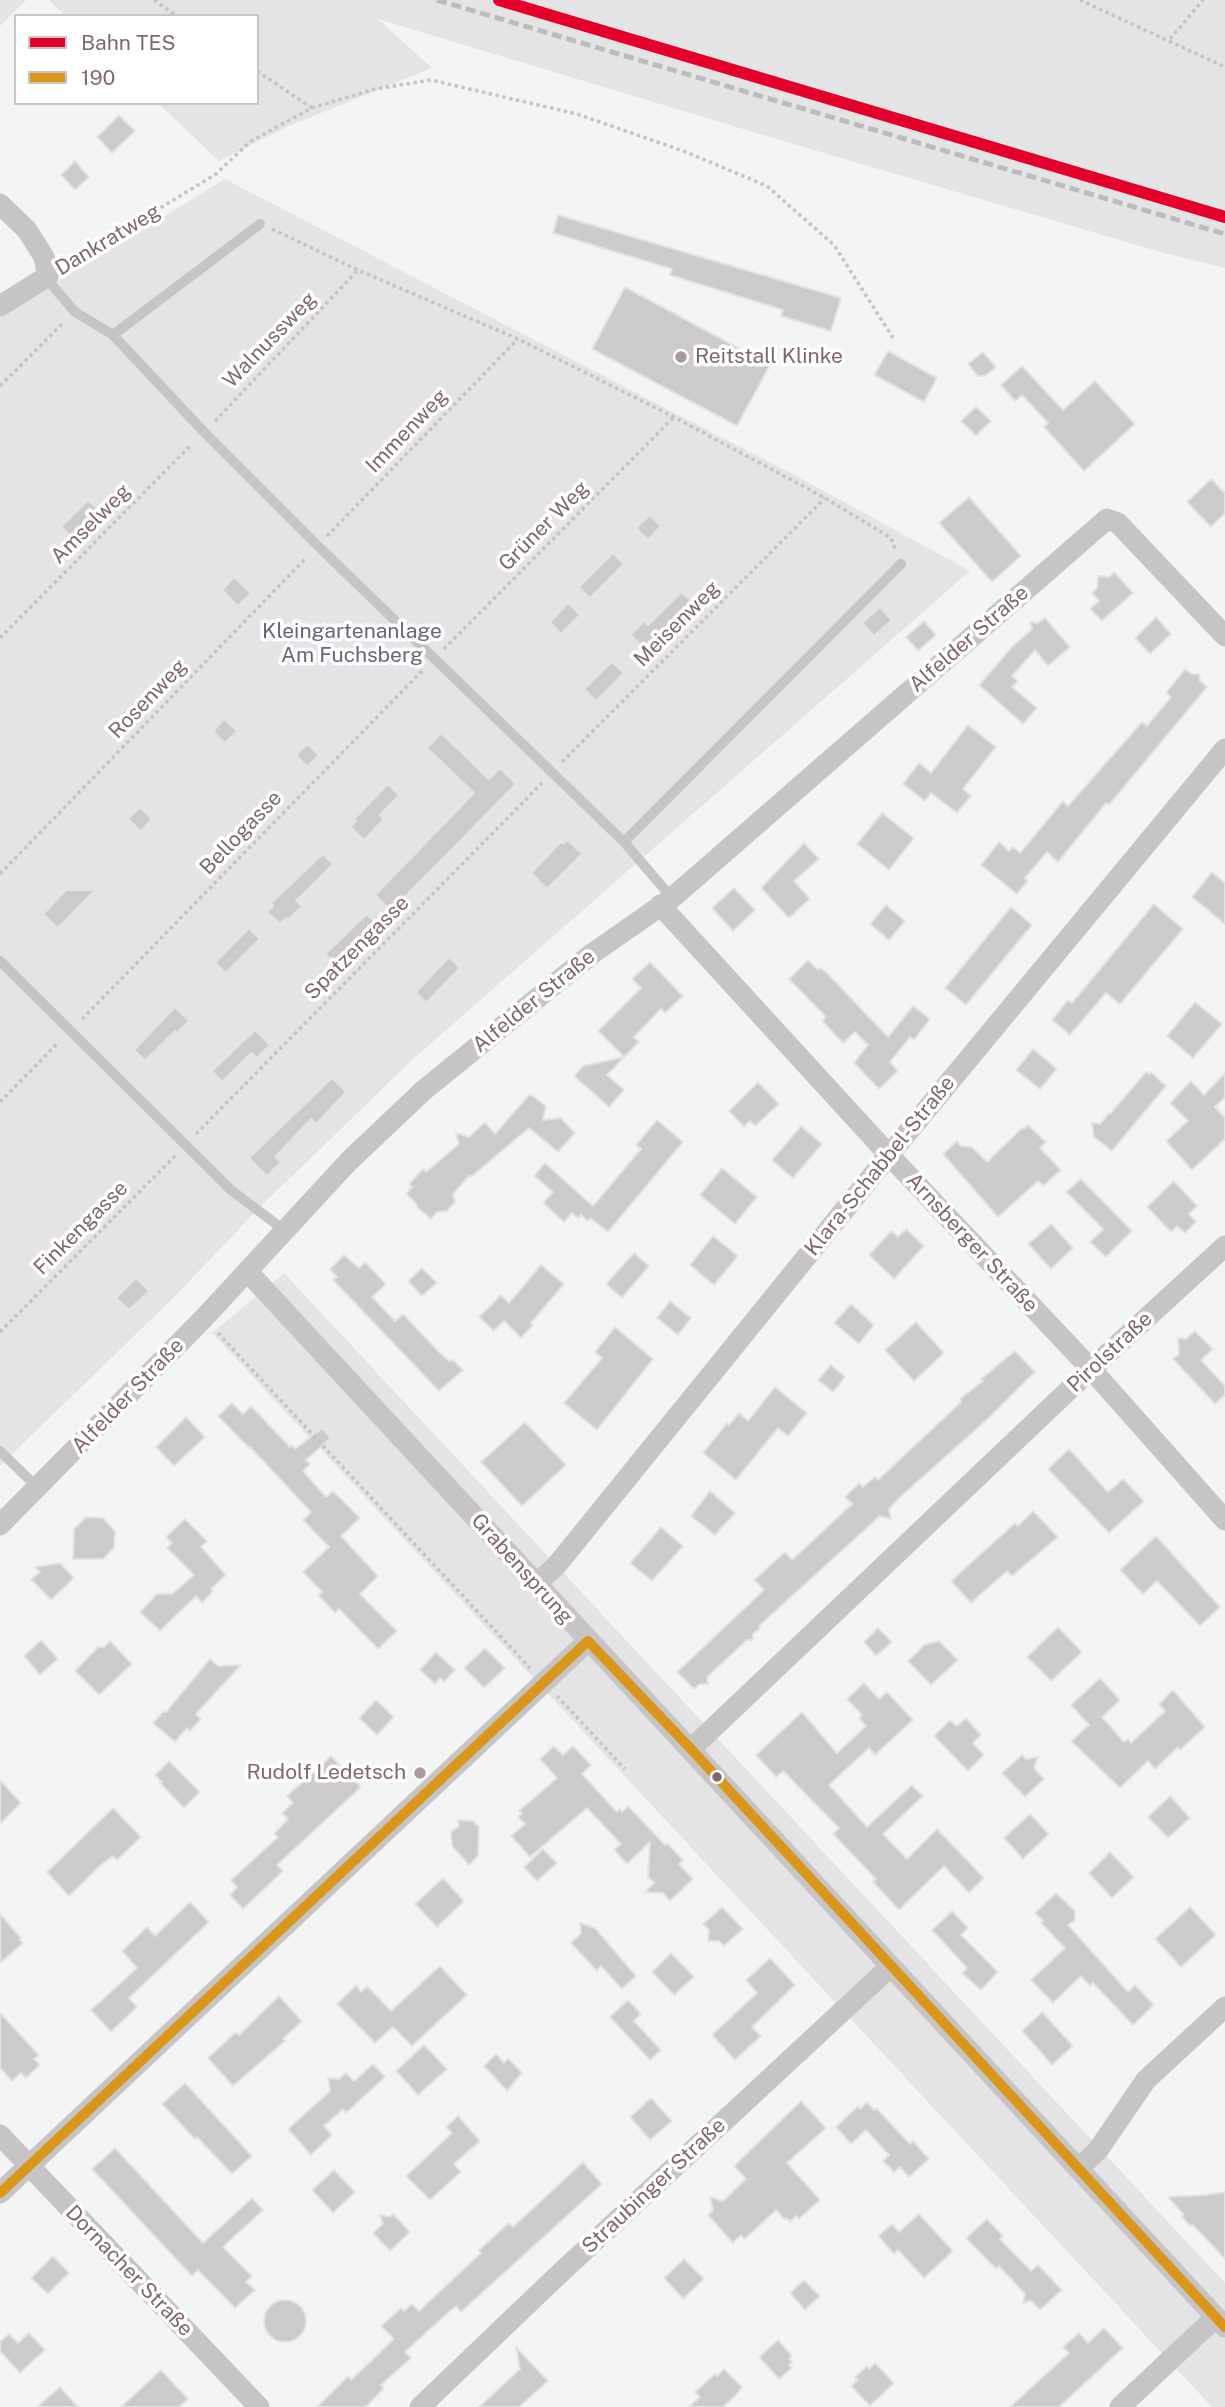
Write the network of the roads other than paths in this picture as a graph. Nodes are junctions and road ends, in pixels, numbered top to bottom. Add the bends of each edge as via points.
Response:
1 (0, 204) edge
2 (260, 224) road end
3 (48, 276) junction
4 (0, 306) edge
5 (113, 335) junction
6 (901, 564) road end
7 (1225, 636) edge
8 (1225, 749) edge
9 (624, 842) junction
10 (666, 902) junction
11 (0, 961) edge
12 (889, 1154) junction
13 (284, 1230) junction
14 (1225, 1245) edge
15 (247, 1271) junction
16 (1091, 1369) junction
17 (0, 1451) edge
18 (38, 1488) junction
19 (1225, 1520) edge
20 (0, 1525) edge
21 (537, 1584) junction
22 (588, 1642) junction
23 (691, 1749) junction
24 (890, 1968) junction
25 (1225, 2007) edge
26 (0, 2135) edge
27 (29, 2165) junction
28 (1078, 2169) junction
29 (0, 2193) edge
30 (1220, 2322) edge
31 (259, 2407) edge
32 (420, 2407) edge
33 (1120, 2407) edge

1 - 3 street via 27,230 44,257
2 - 5 lane
3 - 4 street, Dankratweg
3 - 5 lane via 75,312
5 - 9 lane via 204,432
6 - 9 lane
7 - 10 street, Alfelder Straße via 1118,523 1107,519
8 - 12 street, Klara-Schabbel-Straße
9 - 10 lane
10 - 12 street, Arnsberger Straße
10 - 13 street, Alfelder Straße via 593,953 424,1090
11 - 13 lane via 231,1189
12 - 16 street, Arnsberger Straße
12 - 21 street, Klara-Schabbel-Straße
13 - 15 street, Alfelder Straße
14 - 16 street, Pirolstraße
15 - 18 street, Alfelder Straße
15 - 21 street, Grabensprung
16 - 19 street, Arnsberger Straße
16 - 23 street, Pirolstraße
17 - 18 lane
18 - 20 street, Alfelder Straße
21 - 22 street, Grabensprung
22 - 23 street, Grabensprung
22 - 27 street
23 - 24 street, Grabensprung
24 - 28 street, Grabensprung
24 - 32 street, Straubinger Straße
25 - 28 street via 1146,2080 1098,2150
26 - 27 street, Dornacher Straße
27 - 29 street
27 - 31 street, Dornacher Straße
28 - 30 street, Grabensprung
30 - 33 street

